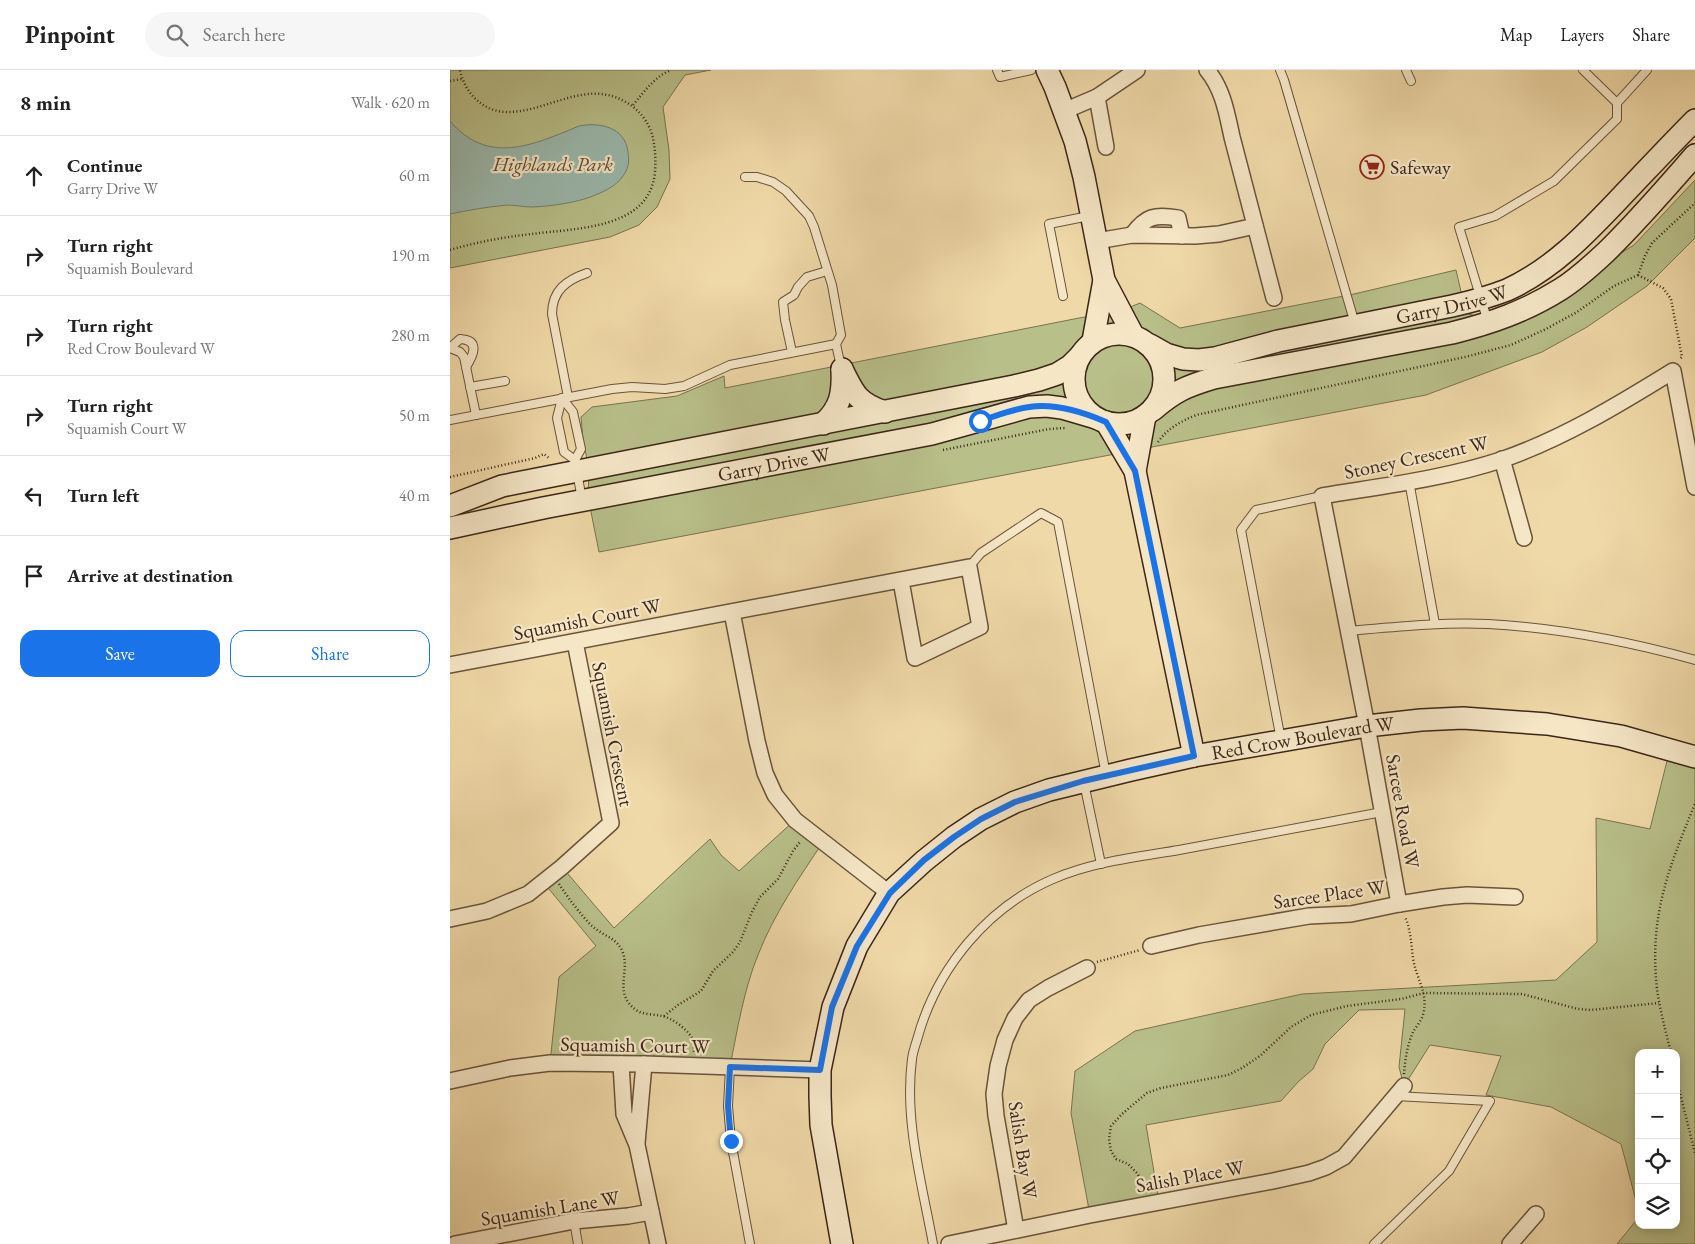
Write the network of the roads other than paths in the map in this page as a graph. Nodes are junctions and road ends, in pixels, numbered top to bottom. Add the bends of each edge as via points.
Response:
1 (997, 70) edge
2 (1031, 70) edge
3 (1047, 70) edge
4 (1137, 70) edge
5 (1207, 70) edge
6 (1280, 70) edge
7 (1406, 70) edge
8 (1583, 70) edge
9 (1647, 70) edge
10 (1411, 81) dead end
11 (1097, 97) junction
12 (1617, 103) junction
13 (1064, 111) junction
14 (1695, 120) edge
15 (1106, 147) dead end
16 (1695, 155) edge
17 (745, 177) dead end
18 (1091, 216) junction
19 (1255, 226) junction
20 (1097, 241) junction
21 (827, 271) junction
22 (587, 273) dead end
23 (1104, 280) junction
24 (1063, 296) dead end
25 (1274, 298) dead end
26 (1480, 299) junction
27 (1489, 324) junction
28 (1355, 326) junction
29 (1141, 340) junction
30 (836, 344) junction
31 (450, 348) edge
32 (1086, 348) junction
33 (792, 352) junction
34 (466, 368) junction
35 (842, 369) junction
36 (505, 381) dead end
37 (470, 387) junction
38 (565, 398) junction
39 (885, 412) junction
40 (1149, 413) junction
41 (476, 415) junction
42 (450, 420) edge
43 (1101, 420) junction
44 (823, 424) junction
45 (1502, 459) junction
46 (576, 465) junction
47 (1135, 471) junction
48 (1409, 481) junction
49 (1695, 487) edge
50 (1322, 496) junction
51 (582, 501) junction
52 (450, 506) edge
53 (450, 518) edge
54 (450, 528) edge
55 (1524, 538) dead end
56 (969, 567) junction
57 (901, 581) junction
58 (732, 612) junction
59 (1435, 624) junction
60 (1347, 631) junction
61 (574, 642) junction
62 (1695, 660) edge
63 (450, 665) edge
64 (1367, 726) junction
65 (1282, 741) junction
66 (1194, 756) junction
67 (1695, 756) edge
68 (1106, 776) junction
69 (1083, 781) junction
70 (1382, 812) junction
71 (1101, 864) junction
72 (890, 893) junction
73 (1515, 897) dead end
74 (1399, 904) junction
75 (450, 919) edge
76 (1151, 946) road end
77 (1087, 968) road end
78 (621, 1064) junction
79 (644, 1064) junction
80 (730, 1067) junction
81 (820, 1070) junction
82 (450, 1081) edge
83 (1400, 1091) joint
84 (637, 1145) junction
85 (651, 1212) junction
86 (1536, 1214) dead end
87 (574, 1220) junction
88 (1016, 1230) junction
89 (455, 1244) edge
90 (578, 1244) edge
91 (658, 1244) edge
92 (750, 1244) edge
93 (842, 1244) edge
94 (933, 1244) edge
95 (949, 1244) edge
96 (1374, 1244) edge
97 (1510, 1244) edge

1 - 2 lane via 1000,77
3 - 13 main road
4 - 11 street
5 - 19 street via 1216,82 1227,111
6 - 28 lane
7 - 10 lane
8 - 12 lane
9 - 12 lane
11 - 13 street
11 - 15 street
12 - 26 lane via 1617,120 1554,181 1495,216 1459,227
13 - 18 main road via 1075,141
14 - 26 main road, Garry Drive W via 1573,246 1528,278
16 - 27 main road, Garry Drive W via 1618,241 1587,270 1540,302
17 - 21 lane via 772,182 786,191 808,216
18 - 20 main road
18 - 24 lane via 1049,224
19 - 20 street via 1219,234 1132,235
19 - 25 street
20 - 23 main road
21 - 30 lane via 841,335
21 - 33 lane via 807,277 794,295 783,302
22 - 38 lane via 572,278 552,303
23 - 29 main road
23 - 32 main road
26 - 27 lane
26 - 28 main road, Garry Drive W
27 - 40 main road, Garry Drive W via 1214,378 1169,396
28 - 29 main road, Garry Drive W via 1199,360 1166,354
29 - 32 main road via 1123,333 1112,334 1102,336
29 - 40 main road via 1162,362 1164,377 1163,392
30 - 33 lane
30 - 35 lane
31 - 34 lane via 464,357
31 - 34 lane via 460,339 474,346 474,354
32 - 39 main road, Garry Drive W via 1070,366 1039,380
32 - 43 main road via 1075,365 1076,395 1085,408
33 - 38 lane via 730,365 684,386 666,389 632,387
34 - 37 lane
35 - 39 main road via 858,398
35 - 44 main road via 843,388 839,403
36 - 37 lane
37 - 41 lane
38 - 41 lane
38 - 46 lane via 573,412 581,450
38 - 46 lane via 557,418 564,452
39 - 44 main road, Garry Drive W
40 - 43 main road via 1126,424
40 - 47 main road
41 - 42 lane
43 - 47 main road
43 - 51 main road, Garry Drive W via 1062,408 1029,407 932,434
44 - 46 main road, Garry Drive W
45 - 48 street, Stoney Crescent W
45 - 49 street, Stoney Crescent W via 1567,432 1673,371
45 - 55 street
46 - 51 lane
46 - 52 main road, Garry Drive W via 502,486
46 - 53 main road via 556,485
47 - 66 main road
48 - 50 street, Stoney Crescent W
48 - 59 lane
50 - 60 street, Stoney Crescent W
50 - 65 lane via 1256,510 1241,530
51 - 54 main road, Garry Drive W
56 - 57 street, Squamish Court W
56 - 57 street via 980,627 915,658
56 - 68 lane via 981,553 1041,513 1058,522
57 - 58 street, Squamish Court W
58 - 61 street, Squamish Court W
58 - 72 street via 765,773 775,795 796,820
59 - 60 lane
59 - 62 lane via 1548,629
60 - 64 street, Stoney Crescent W
61 - 63 street, Squamish Court W
61 - 75 street, Squamish Crescent via 611,823 528,894 487,911
64 - 65 main road, Red Crow Boulevard W
64 - 67 main road, Red Crow Boulevard W via 1463,718 1538,724 1621,736
64 - 70 street, Sarcee Road W
65 - 66 main road, Red Crow Boulevard W
66 - 68 main road, Red Crow Boulevard W
68 - 69 main road, Red Crow Boulevard W
69 - 71 lane
69 - 72 main road, Red Crow Boulevard W via 1015,802 981,819 924,860
70 - 71 lane
70 - 74 street, Sarcee Road W
71 - 94 lane via 1054,879 1022,895 992,918 963,949 939,983 912,1057 909,1094 911,1124
72 - 81 main road, Red Crow Boulevard W via 857,946 843,978 832,1007
73 - 74 street, Sarcee Place W via 1467,895
74 - 76 street, Sarcee Place W via 1351,914 1283,920
77 - 88 street, Salish Bay W via 1029,1000 1015,1018 1005,1040 994,1094
78 - 79 street, Squamish Court W
78 - 82 street, Squamish Court W via 550,1063
78 - 84 street, Squamish Lane W via 624,1114
79 - 80 street, Squamish Court W
79 - 84 street, Squamish Lane W
80 - 81 street, Squamish Court W
80 - 92 lane via 728,1106 731,1141
81 - 93 main road, Red Crow Boulevard W via 821,1125
83 - 88 street, Salish Place W via 1344,1157 1326,1167 1272,1181
83 - 96 lane via 1490,1101 1449,1171
84 - 85 street, Squamish Lane W
85 - 87 street, Squamish Lane W
85 - 91 street, Squamish Lane W
86 - 97 street
87 - 89 street, Squamish Lane W
87 - 90 lane
88 - 95 street, Salish Place W

